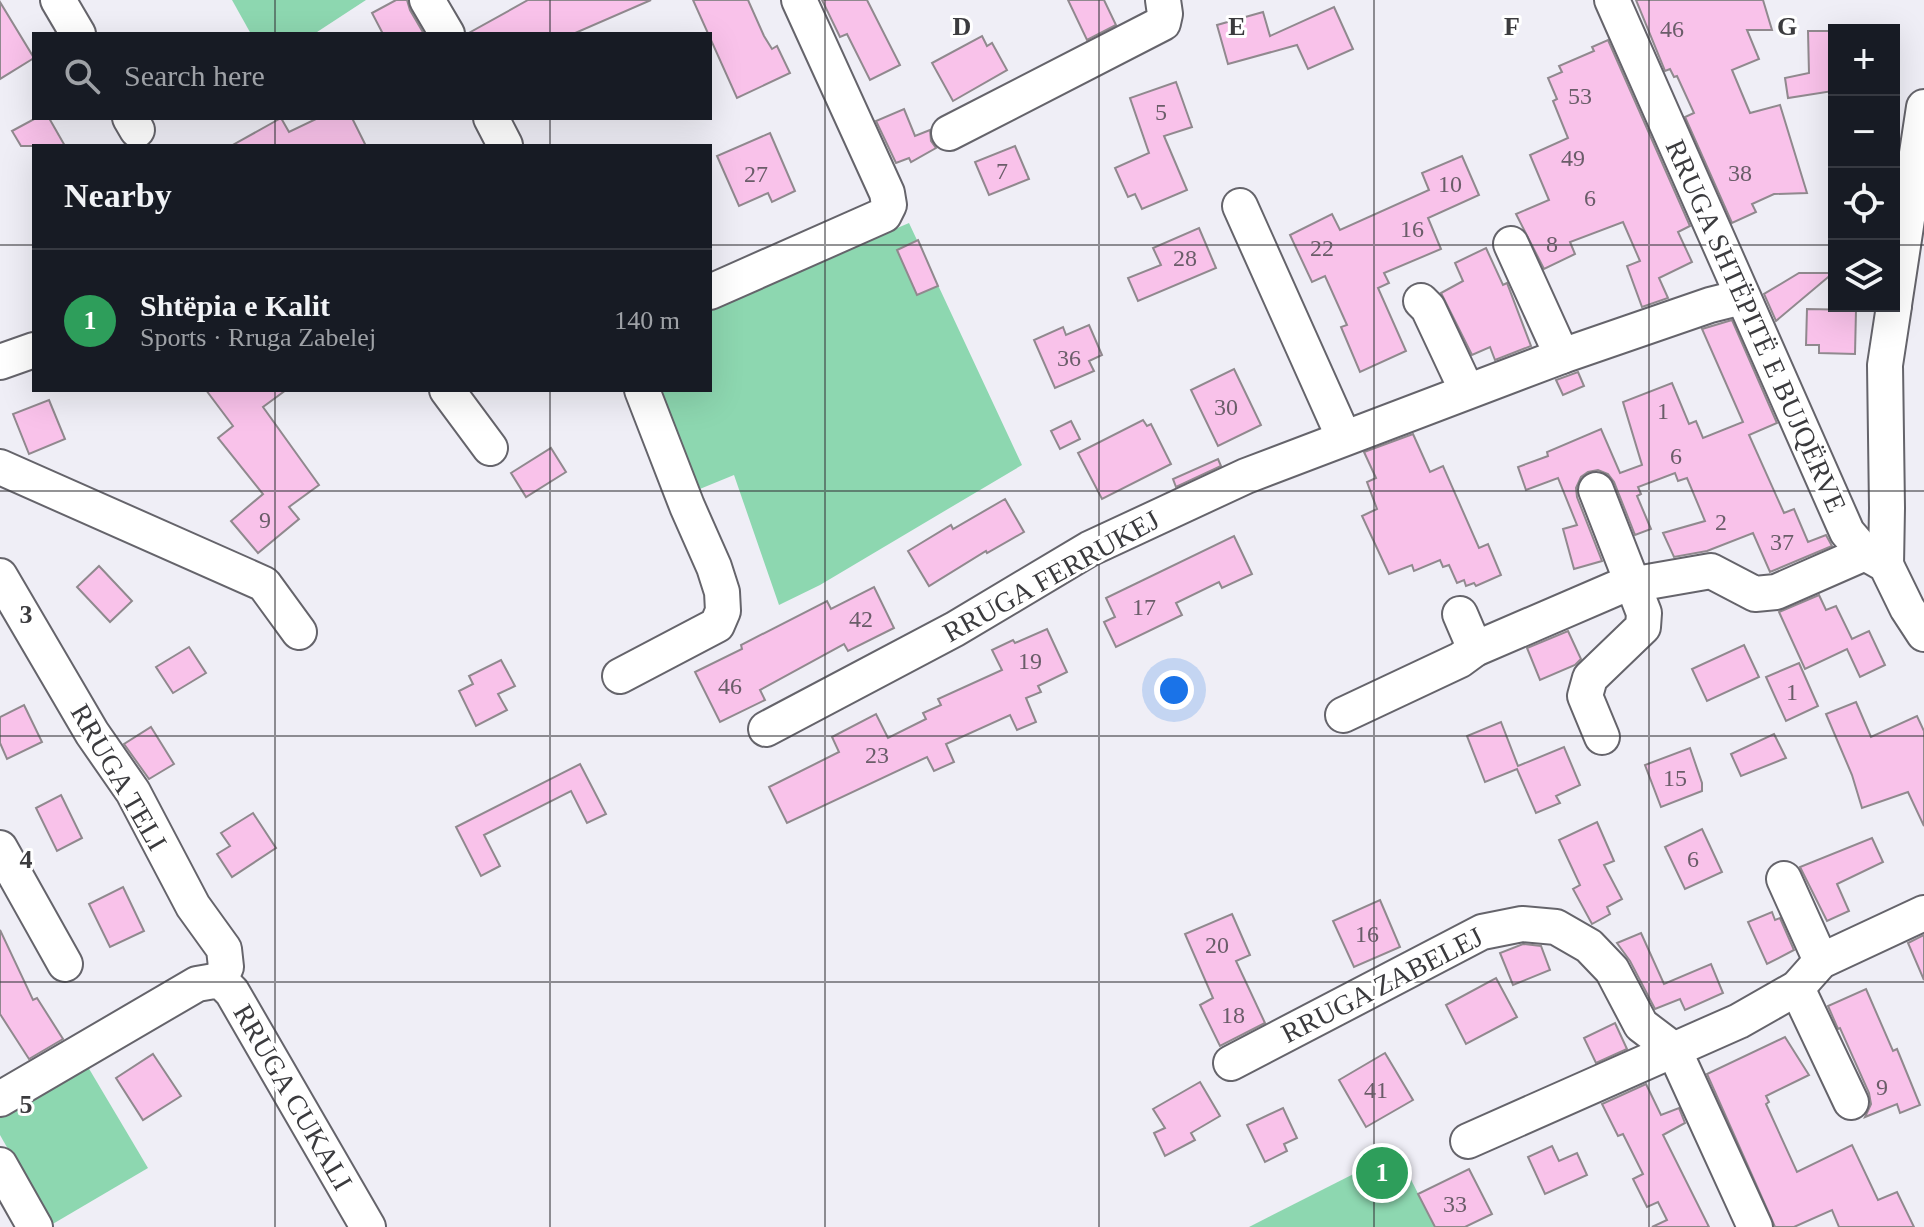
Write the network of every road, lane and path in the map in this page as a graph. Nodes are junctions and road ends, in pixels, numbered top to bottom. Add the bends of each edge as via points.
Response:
1 (58, 0) edge
2 (427, 0) edge
3 (799, 0) edge
4 (1612, 0) edge
5 (1166, 1) edge
6 (77, 32) edge
7 (446, 32) edge
8 (1924, 107) edge
9 (949, 133) dead end
10 (1240, 206) dead end
11 (1511, 244) dead end
12 (1900, 265) edge
13 (712, 291) edge
14 (1742, 297) junction
15 (1421, 301) dead end
16 (1893, 312) edge
17 (32, 351) edge
18 (1562, 356) junction
19 (0, 362) edge
20 (1467, 391) junction
21 (448, 392) edge
22 (643, 392) edge
23 (1344, 438) junction
24 (490, 448) dead end
25 (0, 467) edge
26 (1596, 490) dead end
27 (1875, 559) junction
28 (0, 576) edge
29 (1634, 586) junction
30 (1460, 614) dead end
31 (299, 632) dead end
32 (1924, 634) edge
33 (1475, 649) junction
34 (620, 676) dead end
35 (1343, 715) dead end
36 (766, 729) dead end
37 (1602, 737) dead end
38 (0, 848) edge
39 (1784, 879) dead end
40 (1924, 913) edge
41 (1821, 961) junction
42 (65, 964) dead end
43 (220, 980) junction
44 (1797, 988) junction
45 (1674, 1050) junction
46 (1231, 1063) dead end
47 (0, 1099) edge
48 (1851, 1102) dead end
49 (1468, 1141) dead end
50 (0, 1165) edge
51 (35, 1227) edge
52 (368, 1227) edge
53 (1755, 1227) edge

1 - 6 street
2 - 7 street
3 - 13 street via 889,205 884,215
4 - 14 street, RRUGA SHTËPITË E BUJQËRVE
5 - 9 street via 1163,23
8 - 12 street
10 - 23 street
11 - 18 street
14 - 18 street, RRUGA FERRUKEJ
14 - 27 street, RRUGA SHTËPITË E BUJQËRVE via 1847,532
15 - 20 street
16 - 27 street via 1885,365
17 - 19 street
18 - 20 street, RRUGA FERRUKEJ
20 - 23 street, RRUGA FERRUKEJ
21 - 24 street
22 - 34 street via 714,567 723,611 717,625
23 - 36 street, RRUGA FERRUKEJ via 1246,476 1089,549 955,629
25 - 31 street via 264,584
26 - 29 street
27 - 29 street via 1776,592 1755,594 1711,571
27 - 32 street, RRUGA SHTËPITË E BUJQËRVE
28 - 43 street, RRUGA TELI via 133,792 193,906 224,949 226,967
29 - 33 street via 1619,587
29 - 37 street via 1643,627 1590,678 1585,696
30 - 33 street
33 - 35 street
38 - 42 street
39 - 41 street
40 - 41 street
41 - 44 street
43 - 47 street, RRUGA CUKALI via 197,984
43 - 52 street, RRUGA CUKALI via 232,992
44 - 45 street
44 - 48 street
45 - 46 street, RRUGA ZABELEJ via 1641,1025 1612,970 1589,946 1556,927 1522,924 1482,932
45 - 49 street
45 - 53 street, RRUGA ZABELEJ
50 - 51 street

